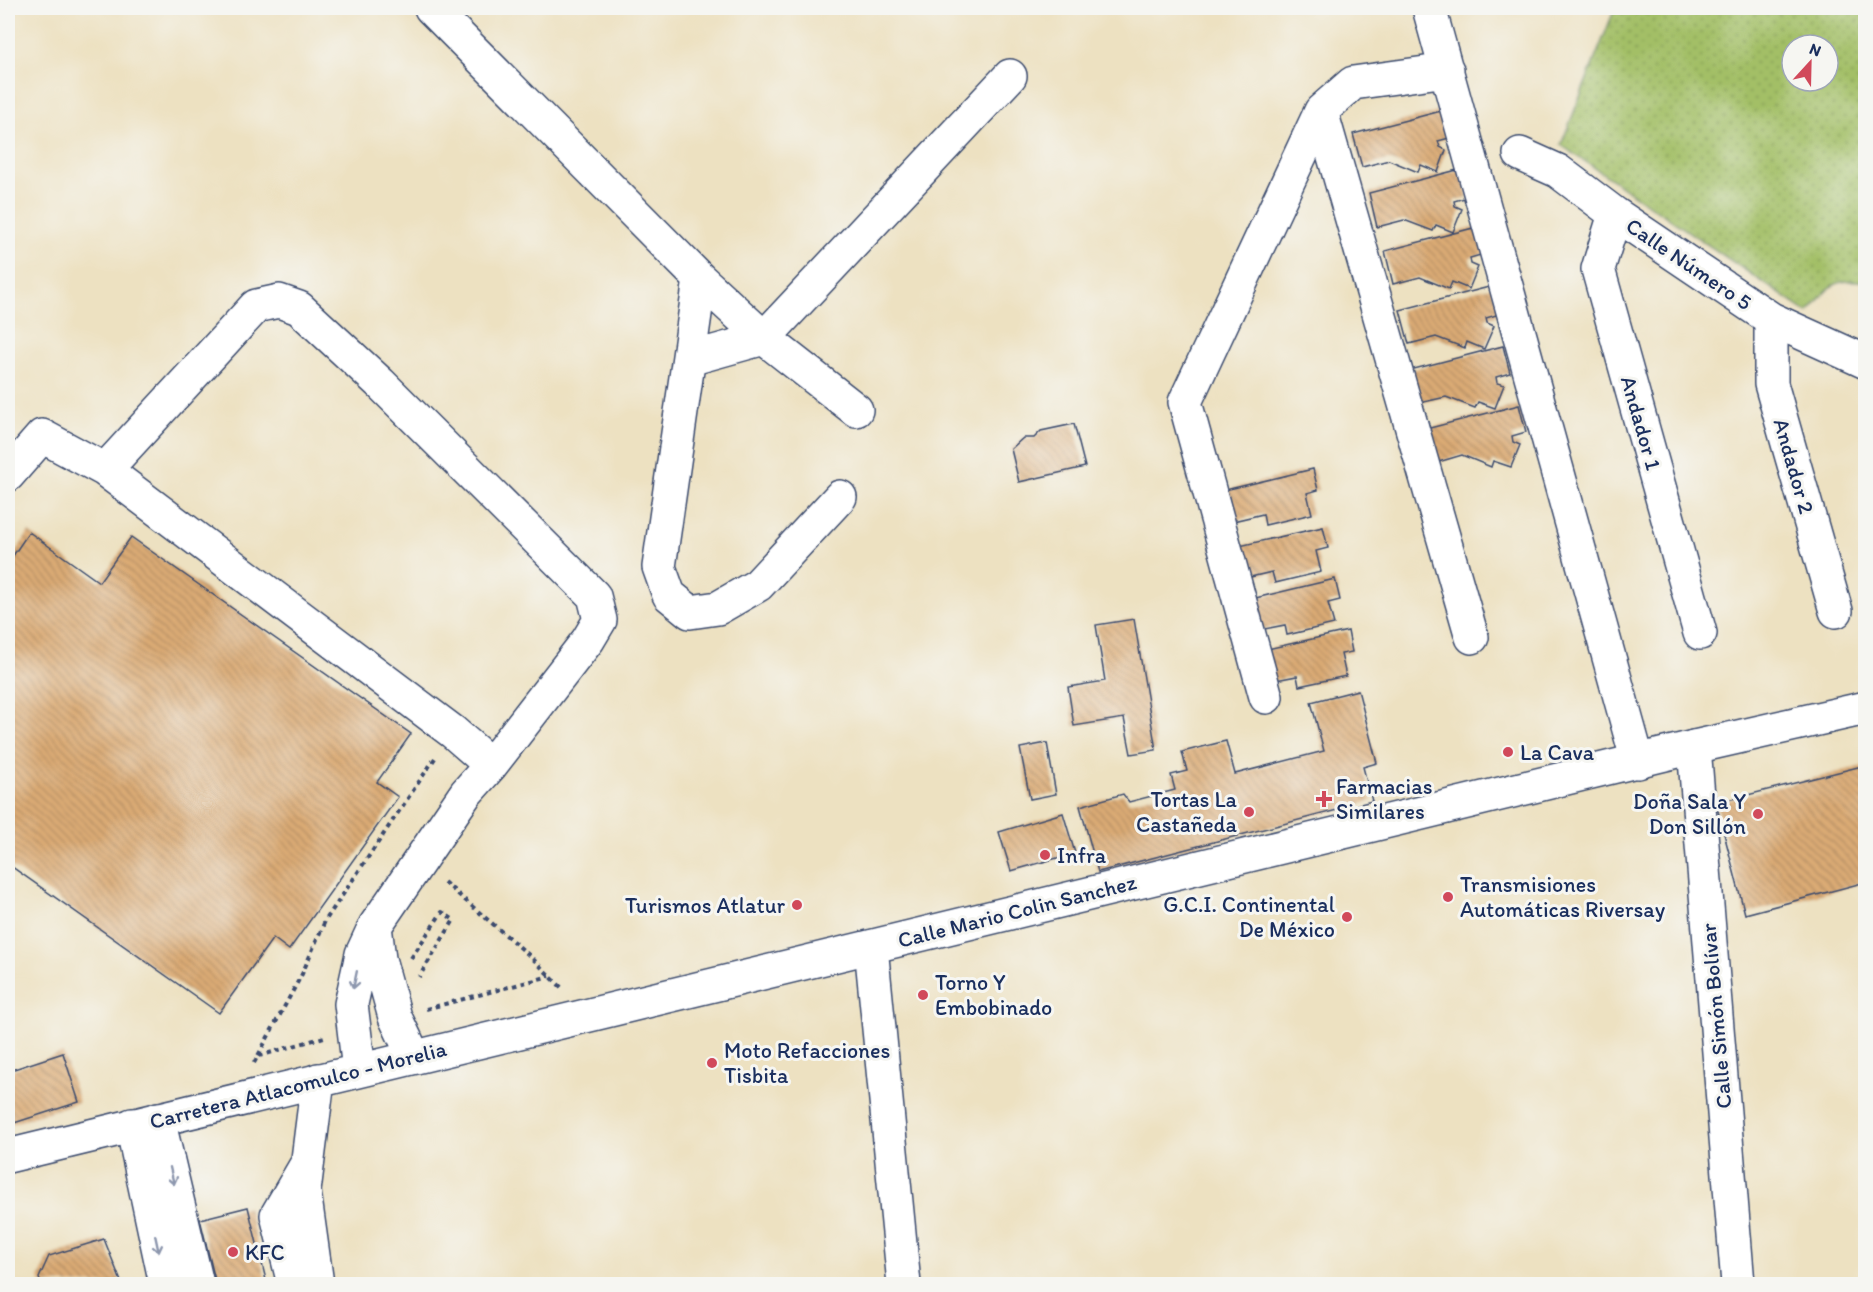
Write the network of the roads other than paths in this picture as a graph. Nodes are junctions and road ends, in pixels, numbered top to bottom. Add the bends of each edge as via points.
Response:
1 (431, 8) edge
2 (1430, 8) edge
3 (1447, 70) junction
4 (1010, 76) dead end
5 (1321, 111) junction
6 (1520, 154) dead end
7 (1615, 214) junction
8 (700, 279) junction
9 (1771, 319) junction
10 (764, 338) junction
11 (688, 359) junction
12 (1866, 362) edge
13 (856, 410) dead end
14 (105, 470) junction
15 (8, 475) edge
16 (840, 497) dead end
17 (1836, 611) dead end
18 (1700, 633) dead end
19 (1472, 638) dead end
20 (1266, 697) dead end
21 (1866, 708) edge
22 (1694, 747) junction
23 (1638, 762) junction
24 (491, 765) junction
25 (375, 926) junction
26 (871, 946) junction
27 (589, 1015) joint
28 (414, 1057) junction
29 (358, 1070) junction
30 (318, 1080) junction
31 (145, 1122) junction
32 (8, 1156) edge
33 (308, 1162) junction
34 (277, 1215) junction
35 (166, 1284) edge
36 (197, 1284) edge
37 (280, 1284) edge
38 (294, 1284) edge
39 (317, 1284) edge
40 (903, 1284) edge
41 (1738, 1284) edge

1 - 8 street
2 - 3 street
3 - 5 street via 1353,83
3 - 23 street
4 - 10 street
5 - 19 street
5 - 20 street via 1185,402
6 - 7 street, Calle Número 5 via 1558,171
7 - 9 street, Calle Número 5
7 - 18 street, Andador 1 via 1598,269
8 - 10 street
8 - 11 street
9 - 12 street, Calle Número 5
9 - 17 street, Andador 2 via 1771,384
10 - 11 street
10 - 13 street
11 - 16 street via 659,567 669,595 690,612 718,608 758,585
14 - 15 street via 42,436
14 - 24 street via 453,732
14 - 24 street via 256,306 279,301 299,308 594,596 600,620 588,640
21 - 22 street, Calle Mario Colin Sanchez
22 - 23 street, Calle Mario Colin Sanchez
22 - 41 street, Calle Simón Bolívar
23 - 26 street, Calle Mario Colin Sanchez
24 - 25 street via 465,793
25 - 28 street via 379,959 395,1017
25 -> 29 street via 362,954 351,1004
26 - 27 street, Calle Mario Colin Sanchez
26 - 40 street
27 - 28 street, Carretera Atlacomulco - Morelia
28 - 29 street, Carretera Atlacomulco - Morelia
29 - 30 street, Carretera Atlacomulco - Morelia
30 - 31 street, Carretera Atlacomulco - Morelia
30 - 33 street
31 - 32 street, Carretera Atlacomulco - Morelia
31 -> 35 street
31 -> 36 street
33 - 34 street
33 - 39 street via 304,1191
34 - 37 street via 268,1234
34 - 38 street

